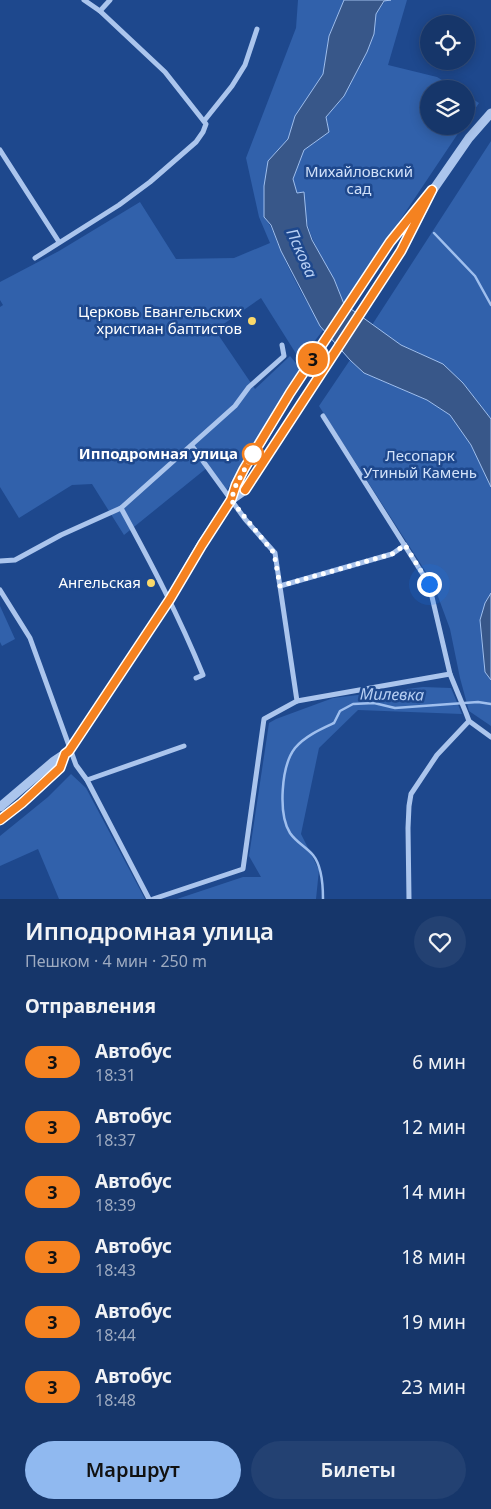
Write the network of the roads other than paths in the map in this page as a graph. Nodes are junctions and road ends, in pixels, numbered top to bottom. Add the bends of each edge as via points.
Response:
1 (84, 0) edge
2 (110, 0) edge
3 (100, 11) junction
4 (257, 29) dead end
5 (491, 113) edge
6 (205, 123) junction
7 (0, 150) edge
8 (432, 190) junction
9 (59, 242) junction
10 (35, 258) dead end
11 (282, 345) dead end
12 (323, 416) dead end
13 (192, 446) junction
14 (231, 500) junction
15 (120, 508) junction
16 (405, 545) junction
17 (0, 561) edge
18 (280, 586) junction
19 (0, 590) edge
20 (170, 599) junction
21 (450, 674) junction
22 (196, 678) dead end
23 (298, 701) junction
24 (469, 721) junction
25 (491, 738) edge
26 (184, 746) dead end
27 (67, 752) junction
28 (87, 780) junction
29 (0, 807) edge
30 (0, 820) edge
31 (151, 899) edge
32 (409, 899) edge

1 - 3 street
2 - 3 street
3 - 6 street via 165,72
4 - 6 street via 245,65
5 - 8 street
6 - 9 street via 196,142 150,182 120,205
7 - 9 street
8 - 14 street via 390,242 290,393 244,469
8 - 14 street via 401,251 245,490
9 - 10 street
11 - 13 street via 284,356
12 - 16 street
13 - 14 street
13 - 15 street
14 - 18 street via 274,553
14 - 20 street
15 - 17 street via 15,560
15 - 20 street
16 - 18 street via 392,554
16 - 21 street via 429,584
18 - 23 street
19 - 27 street via 30,638 57,711
20 - 22 street via 203,675
20 - 27 street
21 - 23 street
21 - 24 street
23 - 31 street via 264,718 243,869
24 - 25 street
24 - 32 street via 437,755 412,794 408,828
26 - 28 street
27 - 28 street
27 - 29 street
27 - 30 street via 60,768
28 - 31 street

